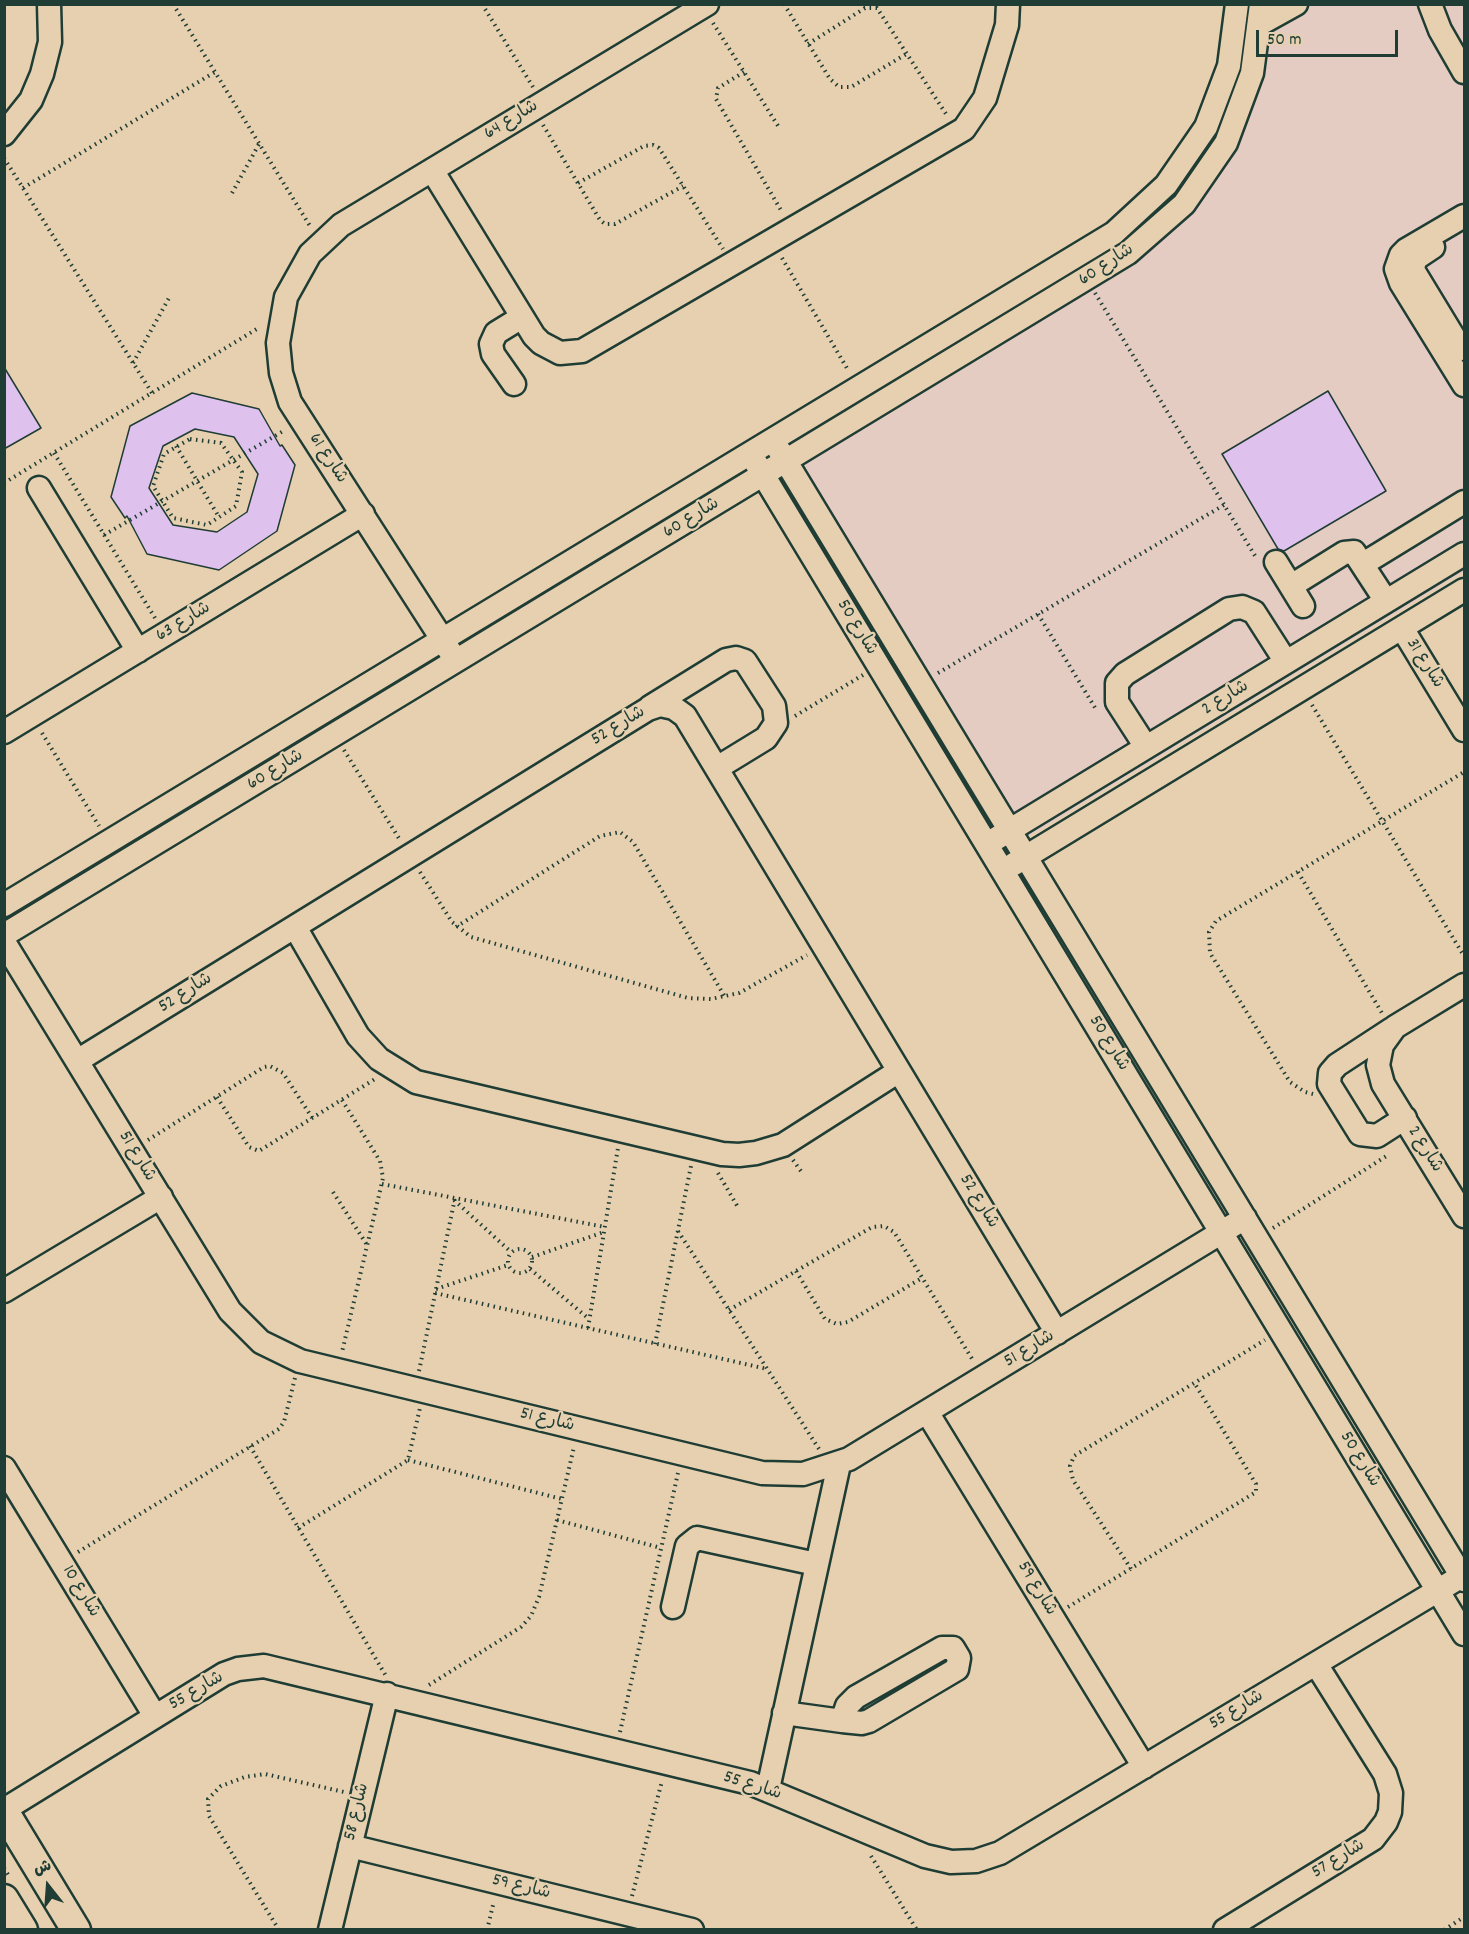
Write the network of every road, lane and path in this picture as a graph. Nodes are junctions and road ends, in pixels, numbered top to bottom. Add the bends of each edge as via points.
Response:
1 (49, 4) edge
2 (173, 4) edge
3 (482, 4) edge
4 (784, 4) edge
5 (1008, 4) edge
6 (1237, 4) edge
7 (1296, 4) edge
8 (1430, 4) edge
9 (705, 6) edge
10 (1260, 14) edge
11 (808, 44) junction
12 (908, 53) junction
13 (215, 72) junction
14 (744, 72) junction
15 (1464, 72) edge
16 (538, 106) junction
17 (780, 129) dead end
18 (958, 133) junction
19 (4, 134) edge
20 (259, 144) junction
21 (4, 158) edge
22 (432, 170) junction
23 (578, 183) junction
24 (683, 186) junction
25 (23, 188) junction
26 (232, 193) dead end
27 (1464, 216) edge
28 (1464, 229) edge
29 (782, 236) junction
30 (320, 242) junction
31 (1405, 263) junction
32 (733, 264) junction
33 (1087, 280) junction
34 (169, 298) dead end
35 (282, 313) junction
36 (522, 317) junction
37 (1464, 356) edge
38 (134, 363) junction
39 (514, 384) dead end
40 (1464, 385) edge
41 (859, 389) junction
42 (152, 393) junction
43 (302, 420) junction
44 (774, 440) junction
45 (176, 446) junction
46 (54, 453) junction
47 (751, 454) junction
48 (234, 460) junction
49 (787, 462) junction
50 (764, 475) junction
51 (197, 481) junction
52 (4, 483) edge
53 (39, 489) dead end
54 (162, 501) junction
55 (1464, 502) edge
56 (1224, 505) junction
57 (363, 514) junction
58 (219, 517) junction
59 (104, 535) junction
60 (1464, 554) edge
61 (1269, 564) joint
62 (1364, 564) junction
63 (1292, 586) junction
64 (1464, 590) edge
65 (1387, 601) junction
66 (1303, 606) dead end
67 (1038, 614) junction
68 (1402, 628) junction
69 (165, 635) junction
70 (443, 640) junction
71 (138, 651) junction
72 (456, 662) junction
73 (1286, 662) junction
74 (879, 666) junction
75 (921, 683) junction
76 (1302, 689) junction
77 (648, 709) junction
78 (31, 716) junction
79 (1103, 720) dead end
80 (774, 729) junction
81 (1464, 730) edge
82 (4, 732) edge
83 (335, 735) junction
84 (1146, 747) junction
85 (717, 768) junction
86 (1464, 772) edge
87 (1382, 821) junction
88 (1010, 830) junction
89 (109, 842) junction
90 (987, 844) junction
91 (410, 856) junction
92 (1026, 857) junction
93 (1003, 871) junction
94 (1298, 872) junction
95 (4, 905) edge
96 (294, 927) junction
97 (456, 927) junction
98 (4, 935) edge
99 (4, 942) edge
100 (824, 946) junction
101 (1464, 956) edge
102 (1464, 985) edge
103 (725, 998) junction
104 (1394, 1028) junction
105 (77, 1060) junction
106 (391, 1069) junction
107 (899, 1071) junction
108 (1330, 1090) junction
109 (217, 1097) junction
110 (342, 1100) junction
111 (313, 1119) junction
112 (1410, 1128) junction
113 (621, 1130) junction
114 (700, 1149) junction
115 (132, 1150) junction
116 (382, 1184) junction
117 (333, 1192) dead end
118 (161, 1197) junction
119 (455, 1199) junction
120 (739, 1209) dead end
121 (1464, 1216) edge
122 (1245, 1218) junction
123 (604, 1230) junction
124 (678, 1231) junction
125 (1222, 1232) junction
126 (1257, 1238) junction
127 (368, 1246) junction
128 (511, 1252) junction
129 (532, 1257) junction
130 (508, 1265) junction
131 (530, 1269) junction
132 (796, 1271) junction
133 (922, 1278) junction
134 (436, 1291) junction
135 (4, 1292) edge
136 (729, 1310) junction
137 (589, 1319) junction
138 (588, 1328) junction
139 (1281, 1330) junction
140 (1057, 1333) junction
141 (655, 1344) junction
142 (300, 1361) junction
143 (767, 1369) junction
144 (338, 1370) junction
145 (984, 1378) junction
146 (1195, 1384) junction
147 (420, 1390) junction
148 (927, 1412) junction
149 (579, 1429) junction
150 (250, 1446) junction
151 (682, 1454) junction
152 (408, 1460) junction
153 (835, 1466) junction
154 (4, 1468) edge
155 (562, 1499) junction
156 (557, 1520) junction
157 (298, 1528) junction
158 (661, 1548) junction
159 (62, 1561) junction
160 (816, 1564) junction
161 (1131, 1569) junction
162 (1463, 1578) edge
163 (1438, 1591) junction
164 (673, 1607) dead end
165 (1052, 1616) junction
166 (1464, 1634) edge
167 (1316, 1664) junction
168 (398, 1697) junction
169 (784, 1713) junction
170 (155, 1716) junction
171 (842, 1720) junction
172 (616, 1750) junction
173 (666, 1762) junction
174 (1144, 1767) junction
175 (768, 1789) junction
176 (362, 1796) junction
177 (4, 1810) edge
178 (851, 1825) junction
179 (350, 1846) junction
180 (499, 1882) junction
181 (4, 1899) edge
182 (627, 1914) junction
183 (1464, 1917) edge
184 (23, 1929) edge
185 (76, 1929) edge
186 (279, 1929) edge
187 (330, 1929) edge
188 (487, 1929) edge
189 (692, 1929) edge
190 (917, 1929) edge
191 (1225, 1929) edge
192 (1444, 1929) edge

1 - 19 street via 50,42 42,74 31,100
2 - 13 path
3 - 16 path
4 - 11 path
5 - 18 street via 1007,25 986,98
6 - 41 street, شارع 60 via 1229,66 1216,108 1182,167 1150,203 1096,246
7 - 10 street
8 - 15 street
9 - 14 path
9 - 16 street, شارع 64
10 - 33 street, شارع 60 via 1245,97 1213,164 1167,221
11 - 12 path via 830,79 845,88
11 - 12 path via 865,8 874,7 880,9
12 - 18 path
13 - 20 path
13 - 25 path
14 - 17 path
14 - 29 path via 718,88 716,99
16 - 22 street, شارع 64
16 - 23 path
18 - 29 street
20 - 26 path
20 - 30 path
21 - 25 path
22 - 30 street, شارع 64
22 - 36 street
23 - 24 path via 648,145 659,148
23 - 24 path via 600,220 610,225
24 - 32 path
25 - 38 path
27 - 31 street via 1406,250
28 - 31 street
29 - 32 street
29 - 41 path
30 - 35 street, شارع 61 via 300,268
31 - 37 street
31 - 40 street via 1396,269 1401,283
32 - 36 street via 571,354 549,349 534,336
33 - 49 street, شارع 60
33 - 56 path
34 - 38 path
35 - 42 path
35 - 43 street, شارع 61 via 278,343 281,373 290,402
36 - 39 street via 496,333 491,344
38 - 42 path
41 - 44 street, شارع 60
42 - 46 path
43 - 48 path
43 - 57 street, شارع 61
44 - 47 street, شارع 60
44 - 49 street, شارع 50
45 - 48 path via 190,439 219,442
45 - 51 path
45 - 54 path via 164,454 153,484
46 - 52 path
46 - 59 path
47 - 50 street, شارع 50
47 - 70 street, شارع 60
48 - 51 path
48 - 58 path via 242,471 237,503
49 - 50 street, شارع 60
49 - 75 street, شارع 50
50 - 72 street, شارع 60
50 - 74 street, شارع 50
51 - 54 path
51 - 58 path
53 - 71 street
54 - 58 path via 175,519 207,525
54 - 59 path
55 - 62 street
56 - 61 path
56 - 67 path
57 - 69 street, شارع 63
57 - 70 street, شارع 61
59 - 69 path
60 - 65 street, شارع 2
61 - 63 street
62 - 63 street via 1349,551
62 - 65 street
63 - 66 street
64 - 68 street, شارع 2
65 - 68 street via 1407,594 1416,602 1418,608
65 - 68 street via 1370,617 1371,627 1378,635
65 - 73 street, شارع 2
67 - 75 path
67 - 79 path
68 - 76 street, شارع 2
68 - 81 street, شارع 31
69 - 71 street, شارع 63
70 - 72 street, شارع 61
70 - 89 street, شارع 60
71 - 78 street, شارع 63
72 - 83 street, شارع 60
73 - 84 street, شارع 2
73 - 84 street via 1254,612 1242,607 1229,609 1125,674 1117,683 1117,702
74 - 80 path
74 - 90 street, شارع 50
75 - 88 street, شارع 50
76 - 87 path
76 - 92 street, شارع 2
77 - 80 street via 726,660 736,658 746,661 774,706
77 - 85 street, شارع 52 via 660,705 680,711
77 - 91 street, شارع 52
78 - 82 street, شارع 63
78 - 89 path
80 - 85 street
83 - 91 path
83 - 98 street, شارع 60
84 - 88 street, شارع 2
85 - 100 street, شارع 52
86 - 87 path
87 - 94 path
87 - 101 path
88 - 90 street, شارع 2
88 - 92 street, شارع 50
89 - 95 street, شارع 60
90 - 93 street, شارع 50
91 - 96 street, شارع 52
91 - 97 path
92 - 93 street, شارع 2
92 - 122 street, شارع 50
93 - 125 street, شارع 50
94 - 104 path
94 - 108 path via 1216,921 1209,932 1208,946 1290,1082 1313,1094
96 - 105 street, شارع 52
96 - 106 street via 358,1036
97 - 103 path via 471,937 688,998
97 - 103 path via 600,836 620,832 633,842
99 - 105 street, شارع 51
100 - 103 path
100 - 107 street, شارع 52
102 - 104 street, شارع 2
104 - 108 street via 1333,1069
104 - 112 street, شارع 2 via 1382,1045 1378,1065 1383,1084
105 - 115 street, شارع 51
106 - 110 path
106 - 113 street via 416,1082
107 - 114 street via 777,1147 739,1155
107 - 140 street, شارع 52
108 - 112 street via 1360,1134 1377,1136
109 - 111 path via 270,1066 283,1073
109 - 111 path via 249,1147 255,1150 263,1150
109 - 115 path
110 - 111 path
110 - 116 path via 380,1161
112 - 121 street, شارع 2
112 - 126 path
113 - 114 street
113 - 123 path
114 - 120 path
114 - 124 path
115 - 118 street, شارع 51
116 - 119 path
116 - 127 path
117 - 127 path
118 - 135 street
118 - 142 street, شارع 51 via 239,1322 273,1350
119 - 123 path
119 - 128 path
119 - 134 path
122 - 125 street, شارع 51
122 - 126 street, شارع 50
123 - 129 path
123 - 137 path
124 - 136 path
124 - 141 path
125 - 139 street, شارع 50
125 - 140 street, شارع 51
126 - 162 street, شارع 50
127 - 144 path
128 - 129 path via 523,1249
128 - 130 path
129 - 131 path
130 - 131 path via 518,1273
130 - 134 path
131 - 137 path
132 - 133 path via 878,1226 894,1232
132 - 133 path via 825,1318 837,1324 848,1322
132 - 136 path
133 - 145 path
134 - 138 path
134 - 147 path
136 - 143 path
137 - 138 path
138 - 141 path
139 - 146 path
139 - 163 street, شارع 50
140 - 145 street, شارع 51
141 - 143 path
142 - 144 street, شارع 51
142 - 150 path via 282,1425
143 - 153 path
144 - 147 street, شارع 51
145 - 148 street, شارع 51
146 - 161 path via 1078,1452 1072,1461 1073,1480
146 - 161 path via 1257,1490
147 - 149 street, شارع 51
147 - 152 path
148 - 153 street, شارع 51
148 - 165 street, شارع 59
149 - 151 street, شارع 51
149 - 155 path
150 - 157 path
150 - 159 path
151 - 153 street, شارع 51 via 776,1475 803,1474
151 - 158 path
152 - 155 path
152 - 157 path
153 - 160 street
154 - 159 street, شارع 10
155 - 156 path
156 - 158 path
156 - 168 path via 536,1607 527,1622
157 - 168 path
158 - 172 path
159 - 170 street, شارع 10
160 - 164 street via 693,1540 687,1546
160 - 169 street
161 - 165 path
162 - 163 street, شارع 55
163 - 166 street, شارع 50
163 - 167 street, شارع 55
165 - 174 street, شارع 59
167 - 174 street, شارع 55
167 - 191 street, شارع 57 via 1385,1774 1391,1793 1390,1812 1373,1839
168 - 170 street, شارع 55 via 276,1667 252,1666 224,1674
168 - 172 street, شارع 55
168 - 176 street, شارع 58
169 - 171 street
169 - 175 street
170 - 177 street, شارع 55
171 - 171 street via 862,1723 876,1719 957,1669 959,1658 953,1648 942,1648 856,1697 847,1706
172 - 173 street, شارع 55
173 - 175 street, شارع 55
173 - 182 path
174 - 178 street, شارع 55 via 1000,1853 976,1861 938,1860
175 - 178 street, شارع 55
176 - 179 street, شارع 58
176 - 186 path via 265,1774 229,1783 212,1793 207,1804 208,1816
177 - 185 main road
178 - 190 path
179 - 180 street, شارع 59
179 - 187 street, شارع 58
180 - 182 street, شارع 59
180 - 188 path
181 - 184 main road
182 - 189 street, شارع 59
183 - 192 path

